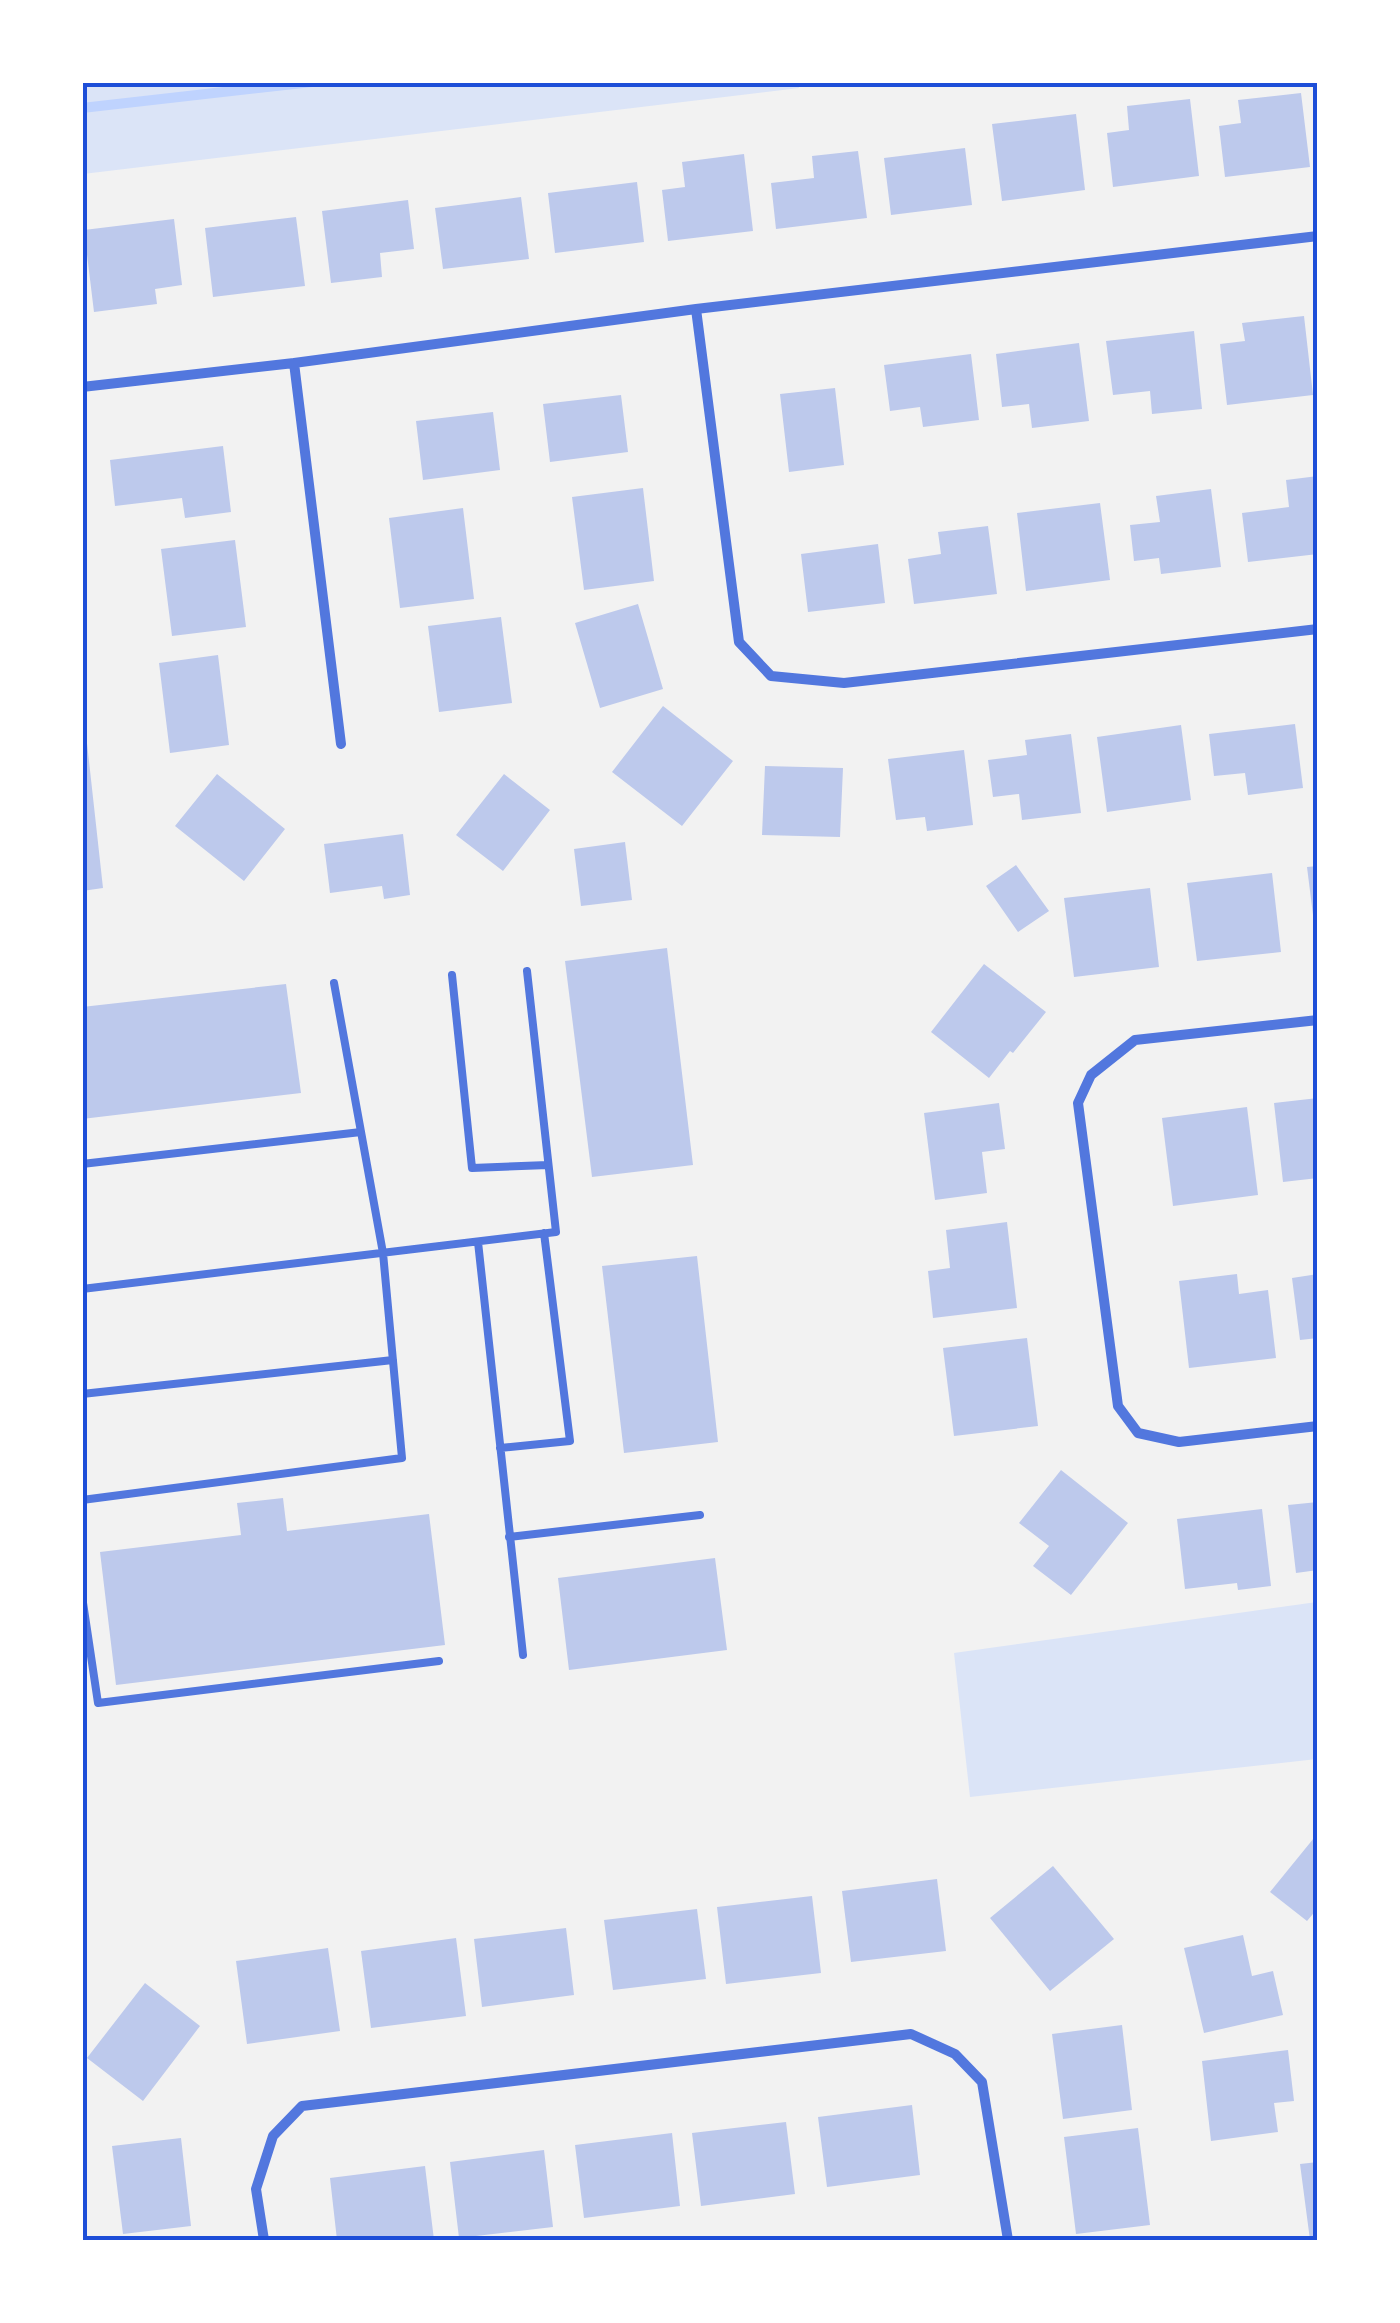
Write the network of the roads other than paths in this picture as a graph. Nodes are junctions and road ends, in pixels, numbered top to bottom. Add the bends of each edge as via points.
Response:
1 (1318, 236) edge
2 (696, 309) junction
3 (294, 363) junction
4 (82, 387) edge
5 (1318, 629) edge
6 (341, 744) dead end
7 (527, 971) dead end
8 (452, 975) dead end
9 (334, 983) dead end
10 (1318, 1020) edge
11 (361, 1132) junction
12 (82, 1164) edge
13 (548, 1165) junction
14 (544, 1233) junction
15 (478, 1242) junction
16 (383, 1254) junction
17 (82, 1289) edge
18 (393, 1360) junction
19 (82, 1394) edge
20 (1318, 1426) edge
21 (500, 1448) junction
22 (82, 1500) edge
23 (700, 1515) dead end
24 (510, 1536) junction
25 (82, 1596) edge
26 (522, 1654) dead end
27 (440, 1661) dead end
28 (264, 2240) edge
29 (1008, 2240) edge

1 - 2 street
2 - 3 street
2 - 5 street via 739,642 771,676 844,682
3 - 4 street
3 - 6 street
7 - 13 lane
8 - 13 lane via 472,1168
9 - 11 lane
10 - 20 street via 1136,1040 1091,1075 1078,1104 1118,1406 1138,1433 1178,1442
11 - 12 lane
11 - 16 lane
13 - 14 lane via 556,1232
14 - 15 lane
14 - 21 lane via 570,1441
15 - 16 lane
15 - 21 lane
16 - 17 lane
16 - 18 lane
18 - 19 lane
18 - 22 lane via 402,1458
21 - 24 lane
23 - 24 lane
24 - 26 lane
25 - 27 lane via 98,1703
28 - 29 street via 256,2189 273,2136 302,2106 911,2034 955,2054 982,2082

